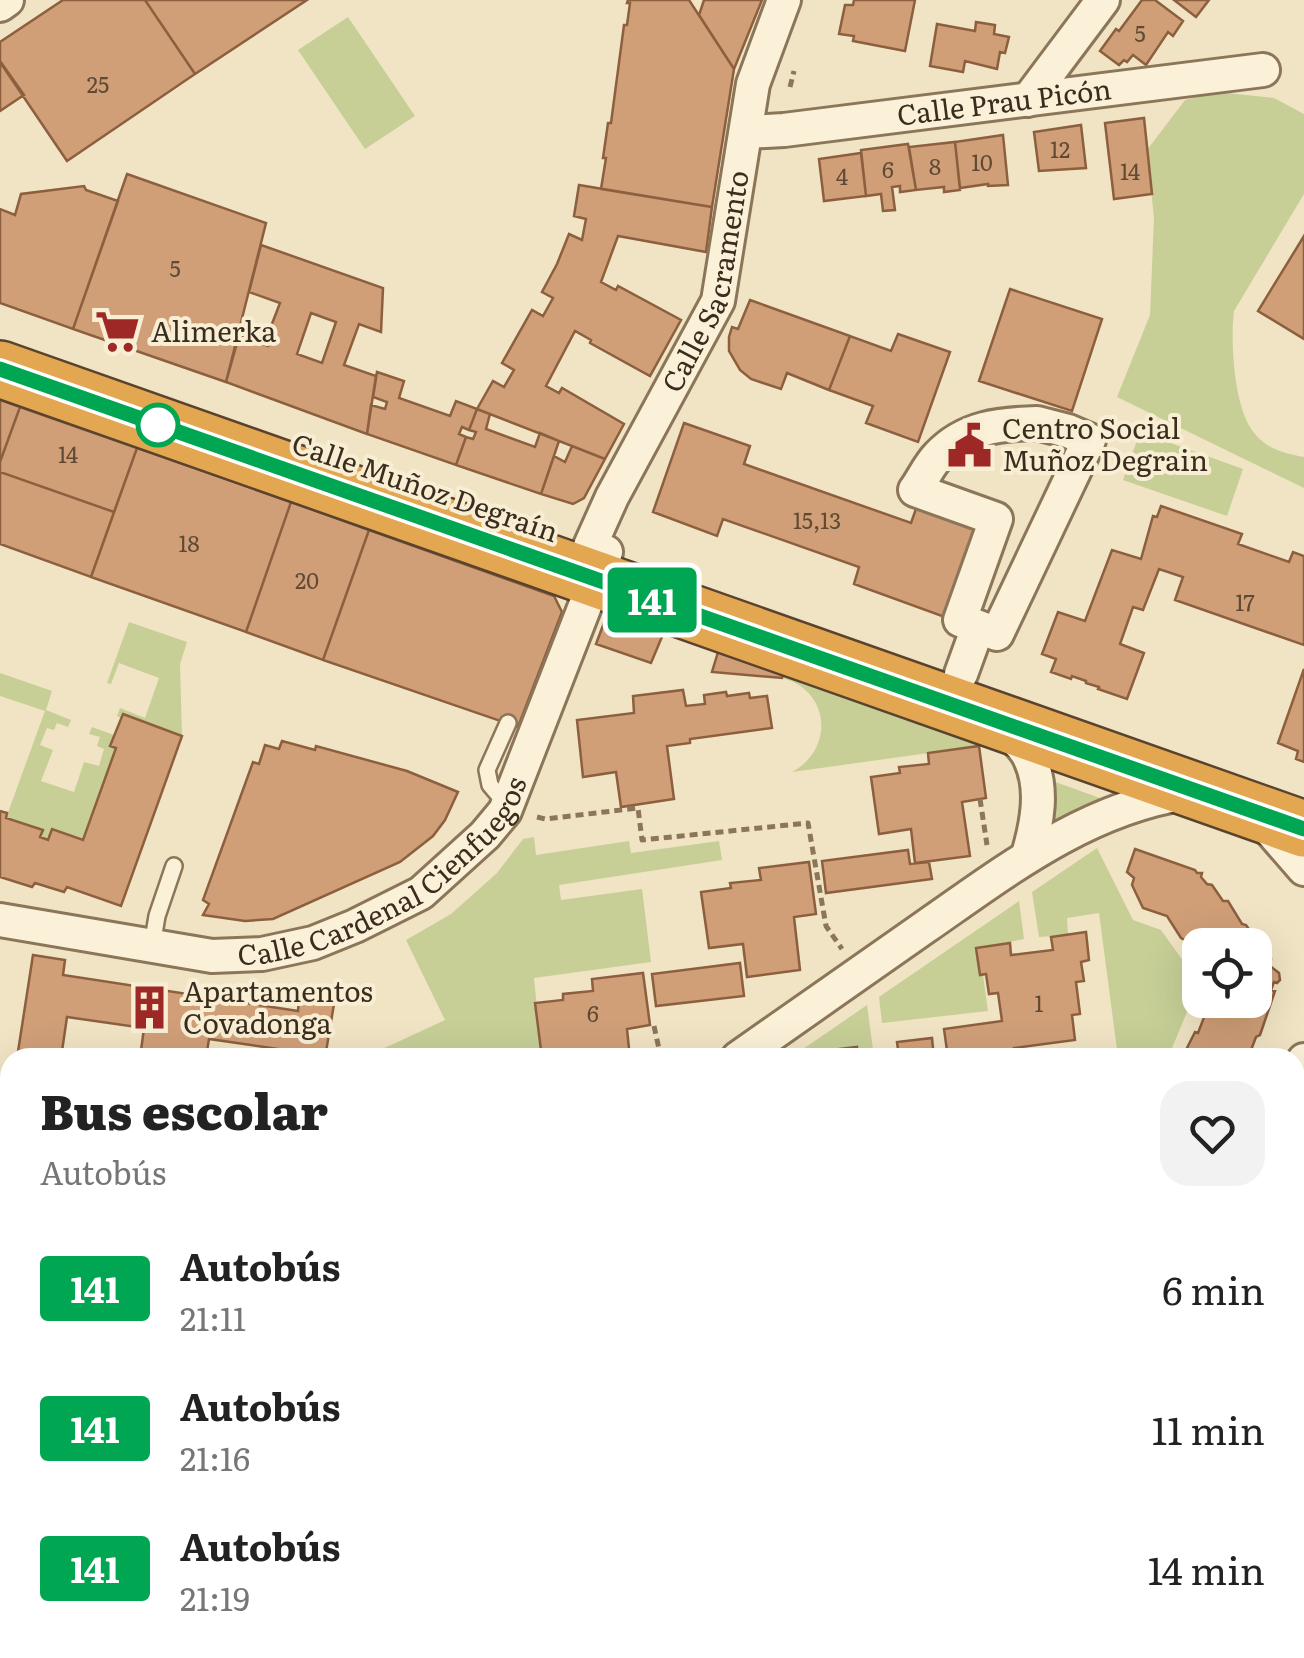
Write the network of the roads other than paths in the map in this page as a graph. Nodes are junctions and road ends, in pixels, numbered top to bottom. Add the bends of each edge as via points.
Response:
1 (7, 0) edge
2 (784, 0) edge
3 (1102, 0) edge
4 (0, 5) edge
5 (1263, 70) dead end
6 (1028, 100) junction
7 (746, 132) junction
8 (0, 338) edge
9 (0, 369) edge
10 (597, 559) junction
11 (970, 650) junction
12 (998, 720) junction
13 (508, 723) dead end
14 (1195, 791) junction
15 (506, 808) junction
16 (1288, 813) edge
17 (1028, 854) junction
18 (174, 866) dead end
19 (1304, 869) edge
20 (0, 920) edge
21 (152, 946) junction
22 (752, 1048) edge

1 - 4 street
2 - 7 street, Calle Sacramento via 753,84
3 - 6 street
5 - 6 street, Calle Prau Picón
6 - 7 street, Calle Prau Picón
7 - 10 street, Calle Sacramento via 718,301 612,497
8 - 10 highway, Calle Muñoz Degraín
9 - 10 highway, Calle Muñoz Degraín
10 - 11 highway, Calle Muñoz Degraín
10 - 12 highway, Calle Muñoz Degraín
10 - 15 street, Calle Cardenal Cienfuegos
11 - 11 street via 960,620 996,520 915,490 938,455 997,424 1037,423 1089,440 997,634
11 - 16 highway, Calle Muñoz Degraín
12 - 14 highway, Calle Muñoz Degraín
12 - 17 street via 1030,757 1038,796
13 - 15 lane via 487,770
14 - 16 highway, Calle Muñoz Degraín
14 - 17 street via 1152,798
15 - 21 street, Calle Cardenal Cienfuegos via 421,894 313,943 212,956
16 - 19 street
17 - 22 street
18 - 21 lane
20 - 21 street, Calle Cardenal Cienfuegos

